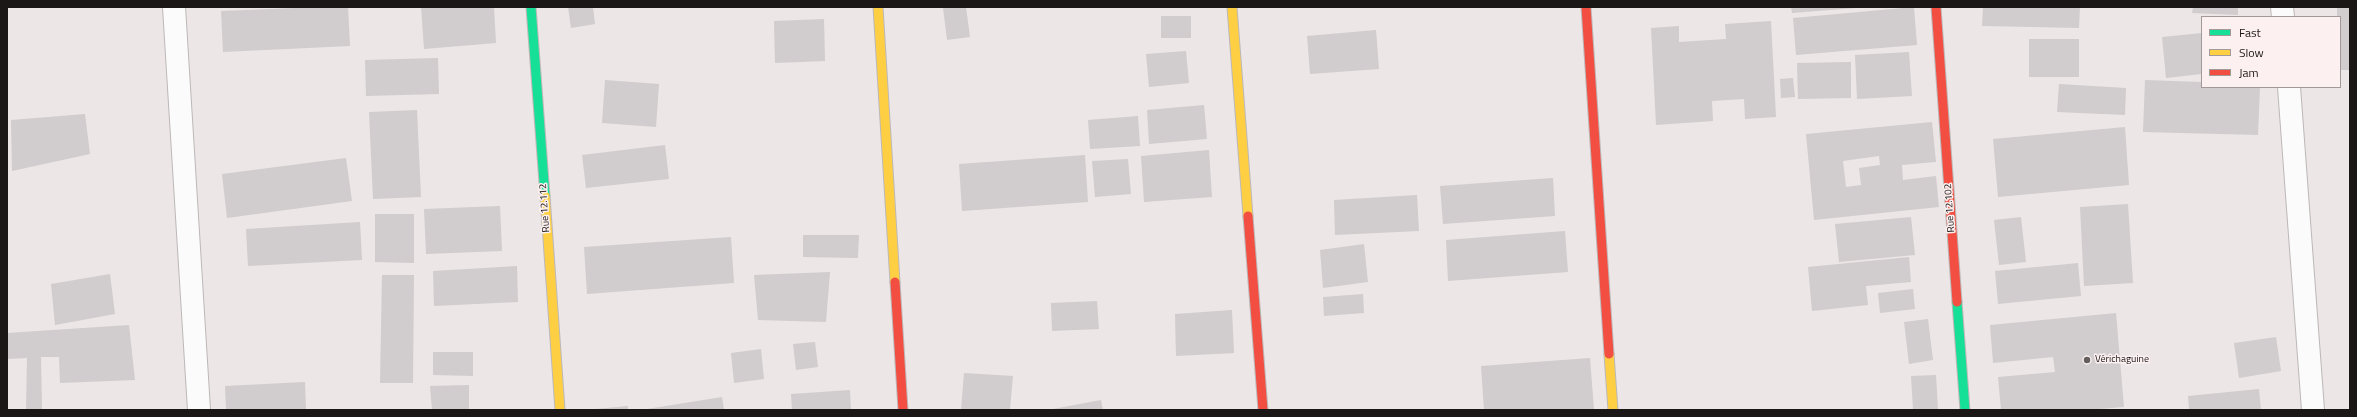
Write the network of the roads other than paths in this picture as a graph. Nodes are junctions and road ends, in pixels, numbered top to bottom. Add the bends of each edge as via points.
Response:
1 (174, 7) edge
2 (531, 7) edge
3 (878, 7) edge
4 (1232, 7) edge
5 (1586, 7) edge
6 (1936, 7) edge
7 (2288, 88) edge
8 (199, 410) edge
9 (560, 410) edge
10 (903, 410) edge
11 (1264, 410) edge
12 (1613, 410) edge
13 (1965, 410) edge
14 (2313, 410) edge

1 - 8 street
2 - 9 street, Rue 12.112
3 - 10 street
4 - 11 street
5 - 12 street
6 - 13 street, Rue 12.102
7 - 14 street

